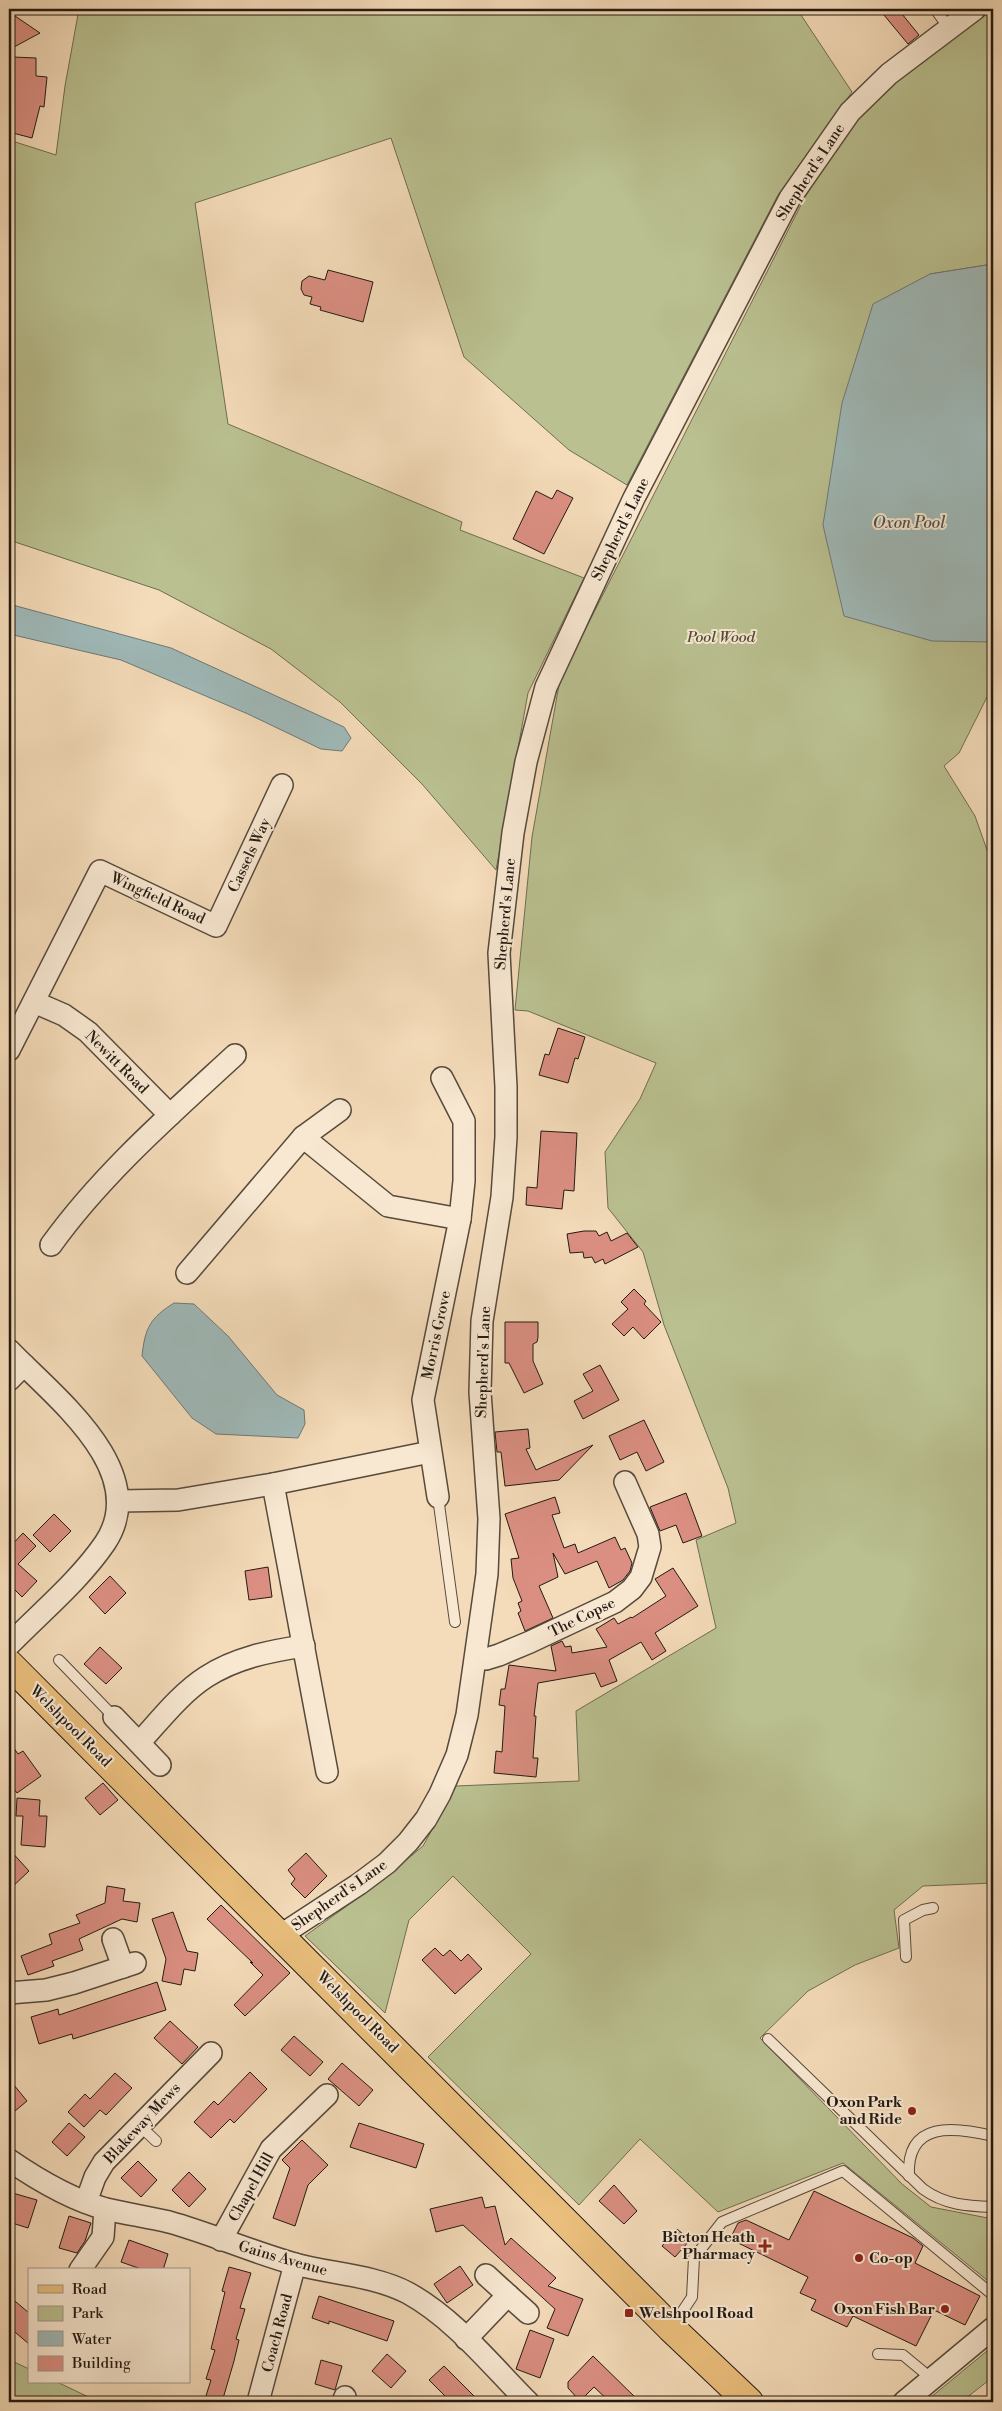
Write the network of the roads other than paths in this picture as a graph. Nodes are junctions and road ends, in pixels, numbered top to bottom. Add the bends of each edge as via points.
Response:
1 (935, 9) edge
2 (975, 9) edge
3 (949, 28) junction
4 (282, 785) dead end
5 (216, 926) joint
6 (34, 1002) junction
7 (16, 1020) edge
8 (9, 1050) edge
9 (235, 1055) dead end
10 (442, 1078) dead end
11 (340, 1110) dead end
12 (170, 1115) junction
13 (303, 1137) junction
14 (460, 1219) junction
15 (51, 1245) dead end
16 (187, 1273) dead end
17 (9, 1350) edge
18 (16, 1373) edge
19 (430, 1452) junction
20 (625, 1482) dead end
21 (273, 1484) junction
22 (438, 1497) joint
23 (118, 1501) junction
24 (455, 1622) dead end
25 (9, 1645) edge
26 (304, 1646) junction
27 (476, 1657) junction
28 (60, 1660) dead end
29 (9, 1664) edge
30 (114, 1717) joint
31 (140, 1742) junction
32 (160, 1765) dead end
33 (328, 1772) dead end
34 (933, 1908) dead end
35 (281, 1935) junction
36 (113, 1939) dead end
37 (906, 1957) dead end
38 (9, 1993) edge
39 (768, 2039) dead end
40 (210, 2053) dead end
41 (327, 2095) dead end
42 (139, 2125) junction
43 (993, 2136) edge
44 (156, 2141) dead end
45 (9, 2160) edge
46 (909, 2176) junction
47 (96, 2205) junction
48 (993, 2207) edge
49 (221, 2240) junction
50 (295, 2264) junction
51 (81, 2268) edge
52 (486, 2275) dead end
53 (508, 2295) junction
54 (993, 2295) edge
55 (528, 2313) dead end
56 (671, 2328) junction
57 (993, 2328) edge
58 (466, 2339) junction
59 (878, 2354) dead end
60 (932, 2379) junction
61 (521, 2400) edge
62 (259, 2402) edge
63 (749, 2402) edge
64 (904, 2402) edge

1 - 3 lane
2 - 3 street, Shepherd's Lane
3 - 27 street, Shepherd's Lane via 889,74 850,112 790,198 634,498 546,687 526,762 513,833 499,953 506,1137 502,1197 482,1321 480,1392 488,1519 487,1574
4 - 5 street, Cassels Way
5 - 6 street, Wingfield Road via 100,871
6 - 7 street
6 - 12 street, Newitt Road via 64,1015 88,1032
7 - 8 street
9 - 12 street
10 - 14 street, Morris Grove via 464,1121
11 - 13 street
12 - 15 street via 76,1212
13 - 14 street via 388,1206
13 - 16 street
14 - 19 street, Morris Grove via 423,1400
17 - 18 street
18 - 23 street via 80,1423 105,1456
19 - 21 street
19 - 22 street, Morris Grove
20 - 27 street, The Copse via 648,1534 650,1547 641,1577 632,1589 615,1602 530,1642 486,1659
21 - 23 street via 178,1500
21 - 26 street
22 - 24 lane
23 - 25 street via 115,1520 92,1561
26 - 31 street via 266,1651 205,1677
26 - 33 street
27 - 35 street, Shepherd's Lane via 457,1755 426,1819 388,1863
28 - 30 lane
29 - 35 main road, Welshpool Road
30 - 31 street
31 - 32 street
34 - 37 lane via 904,1920
35 - 56 main road, Welshpool Road
36 - 38 street via 129,1965 46,1990
39 - 46 lane
40 - 42 street, Blakeway Mews
41 - 49 street, Chapel Hill via 271,2149
42 - 44 lane
42 - 47 street, Blakeway Mews via 95,2176
43 - 46 lane via 958,2130 930,2132 918,2141 912,2153
45 - 47 street, Gains Avenue via 43,2181
46 - 48 lane via 936,2198 951,2204
47 - 49 street, Gains Avenue via 170,2222
47 - 51 street, Blakeway Mews via 103,2237
49 - 50 street, Gains Avenue
50 - 58 street, Gains Avenue via 407,2293
50 - 62 street, Coach Road
52 - 53 street
53 - 55 street
53 - 58 street
54 - 56 lane via 843,2171 722,2222 694,2258 692,2297
56 - 63 main road, Welshpool Road
57 - 60 street
58 - 61 street, Gains Avenue
59 - 60 lane via 903,2354
60 - 64 street

